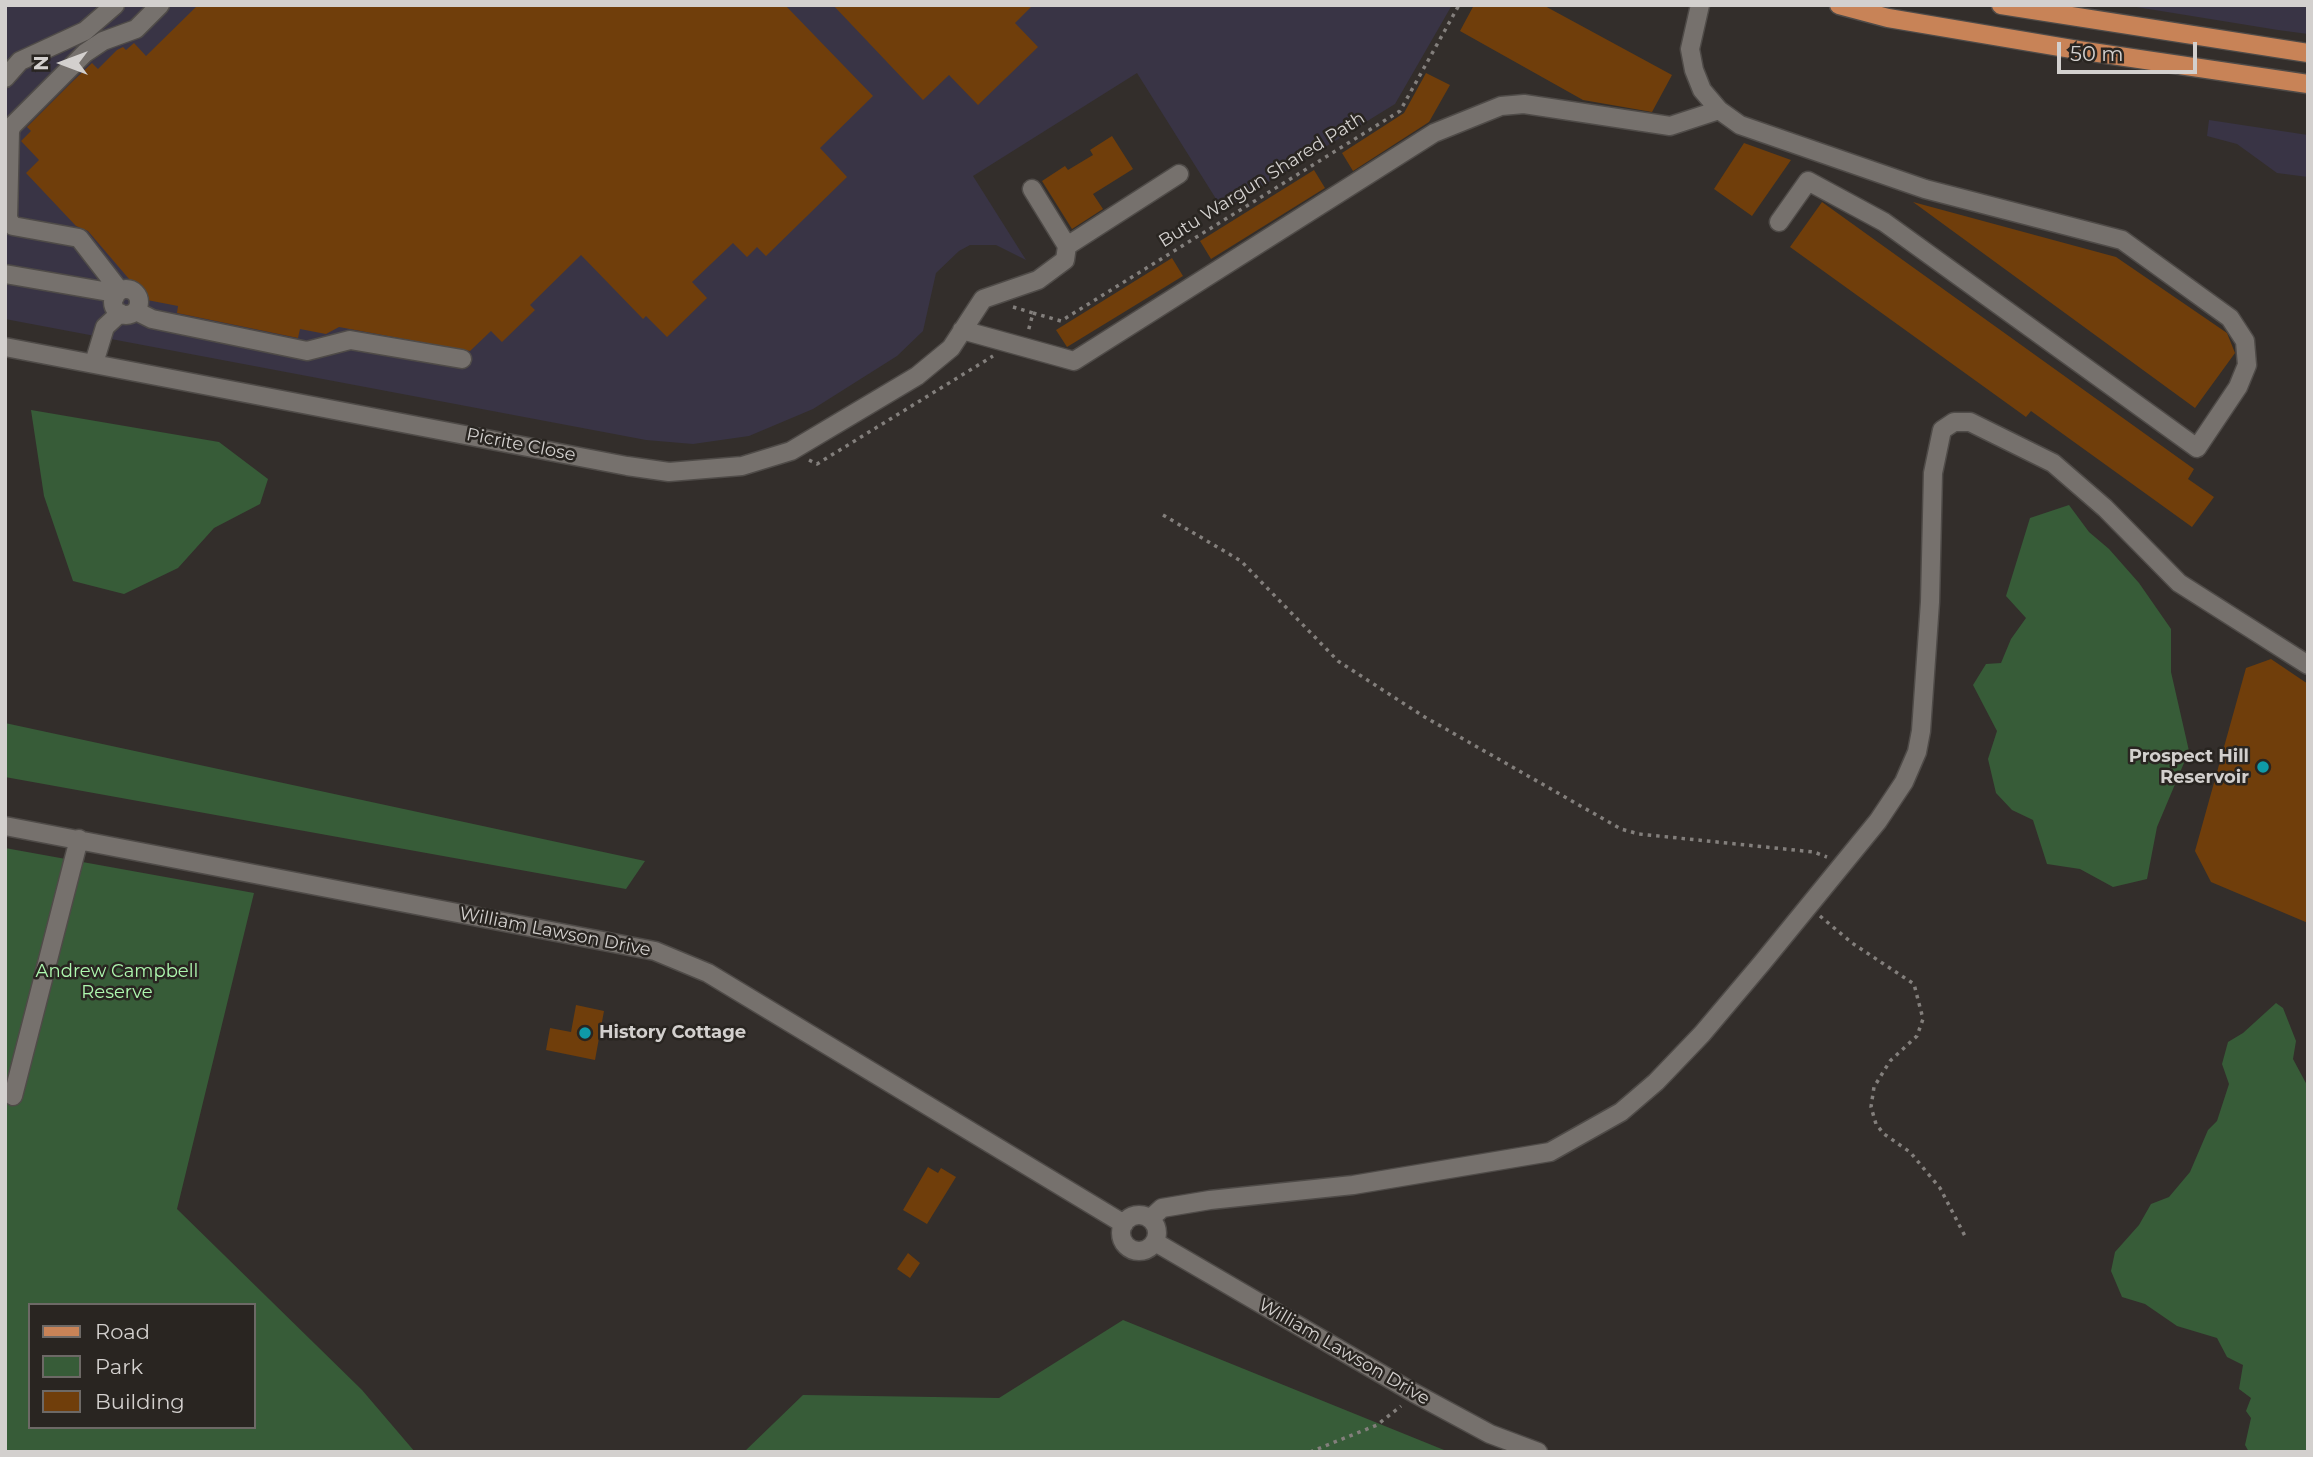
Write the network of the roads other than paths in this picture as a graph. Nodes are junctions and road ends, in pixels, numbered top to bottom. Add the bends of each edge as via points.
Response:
1 (115, 5) edge
2 (160, 5) edge
3 (1700, 5) edge
4 (1839, 5) edge
5 (2001, 5) edge
6 (2308, 54) edge
7 (5, 78) edge
8 (2308, 85) edge
9 (1719, 110) junction
10 (1179, 174) dead end
11 (1032, 189) dead end
12 (1779, 222) dead end
13 (1067, 246) junction
14 (5, 274) edge
15 (123, 303) junction
16 (962, 330) junction
17 (5, 347) edge
18 (461, 359) dead end
19 (94, 363) junction
20 (2308, 665) edge
21 (5, 826) edge
22 (79, 839) junction
23 (13, 1096) dead end
24 (1150, 1219) junction
25 (1124, 1224) junction
26 (1155, 1242) junction
27 (1538, 1452) edge

1 - 7 street via 85,31 20,61
2 - 15 street via 136,29 85,53 10,131 8,219 13,226 79,239
3 - 9 street via 1690,49 1702,90
4 - 8 main road via 1888,18
5 - 6 main road
9 - 12 street via 1740,125 1925,189 2122,240 2230,318 2245,341 2247,365 2238,387 2197,448 1884,222 1829,192 1808,181
9 - 16 street via 1670,126 1524,104 1501,107 1434,133 1074,361
10 - 13 street
11 - 13 street
13 - 16 street, Picrite Close via 1065,260 1038,280 983,299
14 - 15 street via 109,292
15 - 18 street via 152,319 307,351 350,340
15 - 19 street via 105,327
16 - 19 street, Picrite Close via 951,348 917,376 791,451 742,467 702,472 627,466
17 - 19 street, Picrite Close
20 - 24 street via 2179,583 2053,463 1970,422 1954,422 1942,430 1933,473 1921,732 1904,782 1878,821 1702,1034 1656,1082 1620,1112 1550,1152 1353,1185 1162,1208
21 - 22 street, William Lawson Drive
22 - 23 street
22 - 25 street, William Lawson Drive via 655,951 708,973
24 - 25 street via 1133,1216
24 - 26 street via 1157,1232
25 - 26 street via 1122,1236 1133,1250 1145,1250
26 - 27 street, William Lawson Drive via 1414,1393 1490,1434

